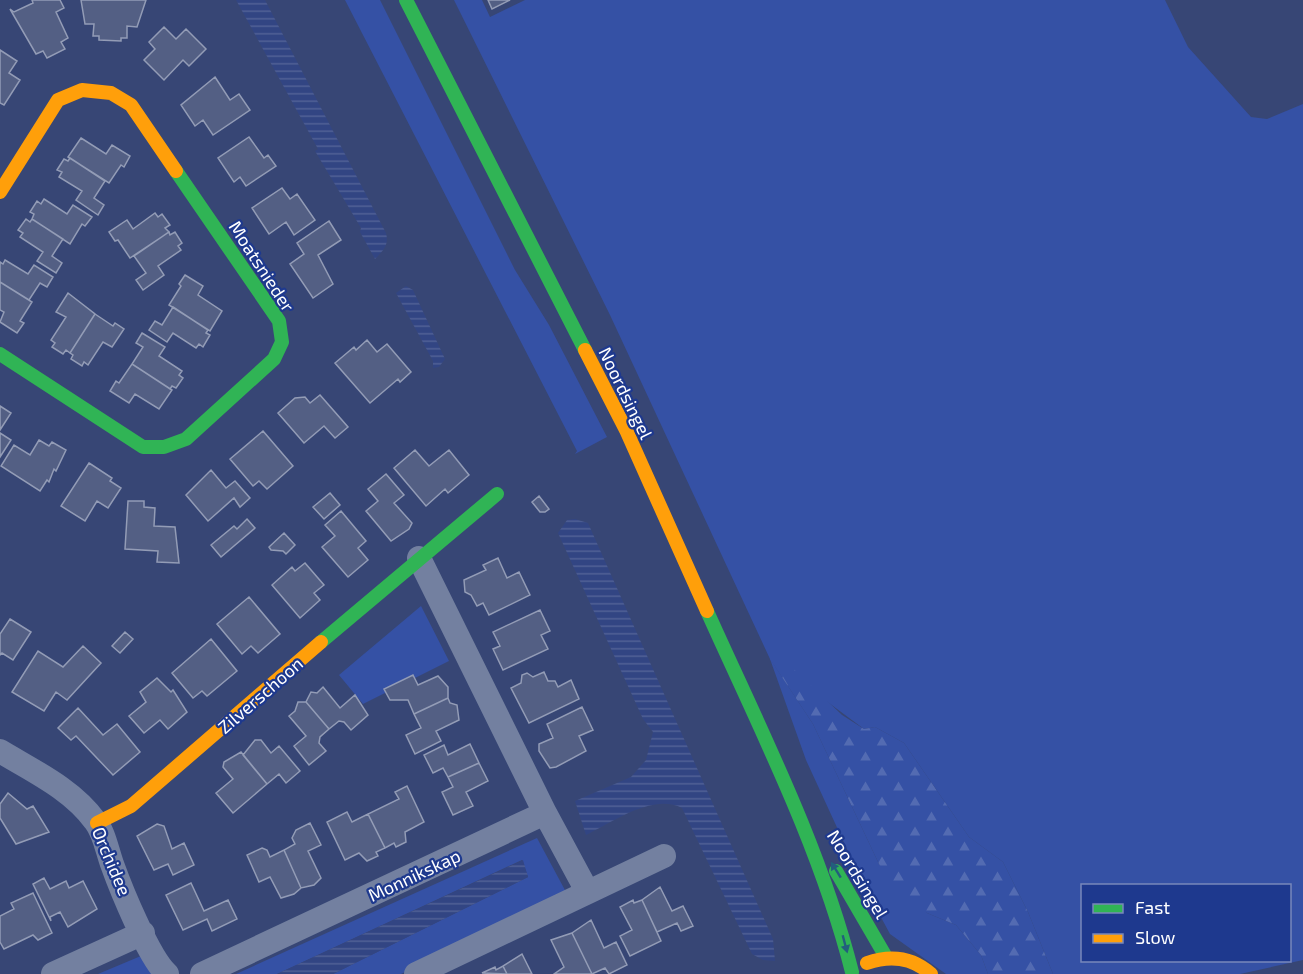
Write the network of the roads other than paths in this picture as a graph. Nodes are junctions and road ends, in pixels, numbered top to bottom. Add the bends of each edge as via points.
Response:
1 (406, 0) edge
2 (0, 192) edge
3 (0, 354) edge
4 (497, 494) dead end
5 (418, 558) junction
6 (0, 750) edge
7 (797, 810) junction
8 (546, 813) junction
9 (97, 823) junction
10 (664, 856) dead end
11 (587, 891) junction
12 (143, 933) junction
13 (886, 957) junction
14 (428, 972) edge
15 (852, 973) edge
16 (54, 974) edge
17 (167, 974) edge
18 (202, 974) edge
19 (931, 974) edge

1 - 7 main road, Noordsingel via 626,430
2 - 3 main road, Moatsnieder via 58,100 82,90 111,93 131,105 279,321 282,342 274,359 186,439 164,447 143,447
4 - 5 main road, Zilverschoon
5 - 8 street
5 - 9 main road, Zilverschoon via 131,806
6 - 9 street, Orchidee via 79,802
13 -> 7 main road, Noordsingel
7 -> 15 main road, Noordsingel via 838,917
8 - 11 street
8 - 18 street, Monnikskap
9 - 12 street, Orchidee
10 - 11 street
11 - 14 street
12 - 16 street
12 - 17 street, Orchidee
13 - 15 main road via 874,959
13 - 19 main road via 905,958

